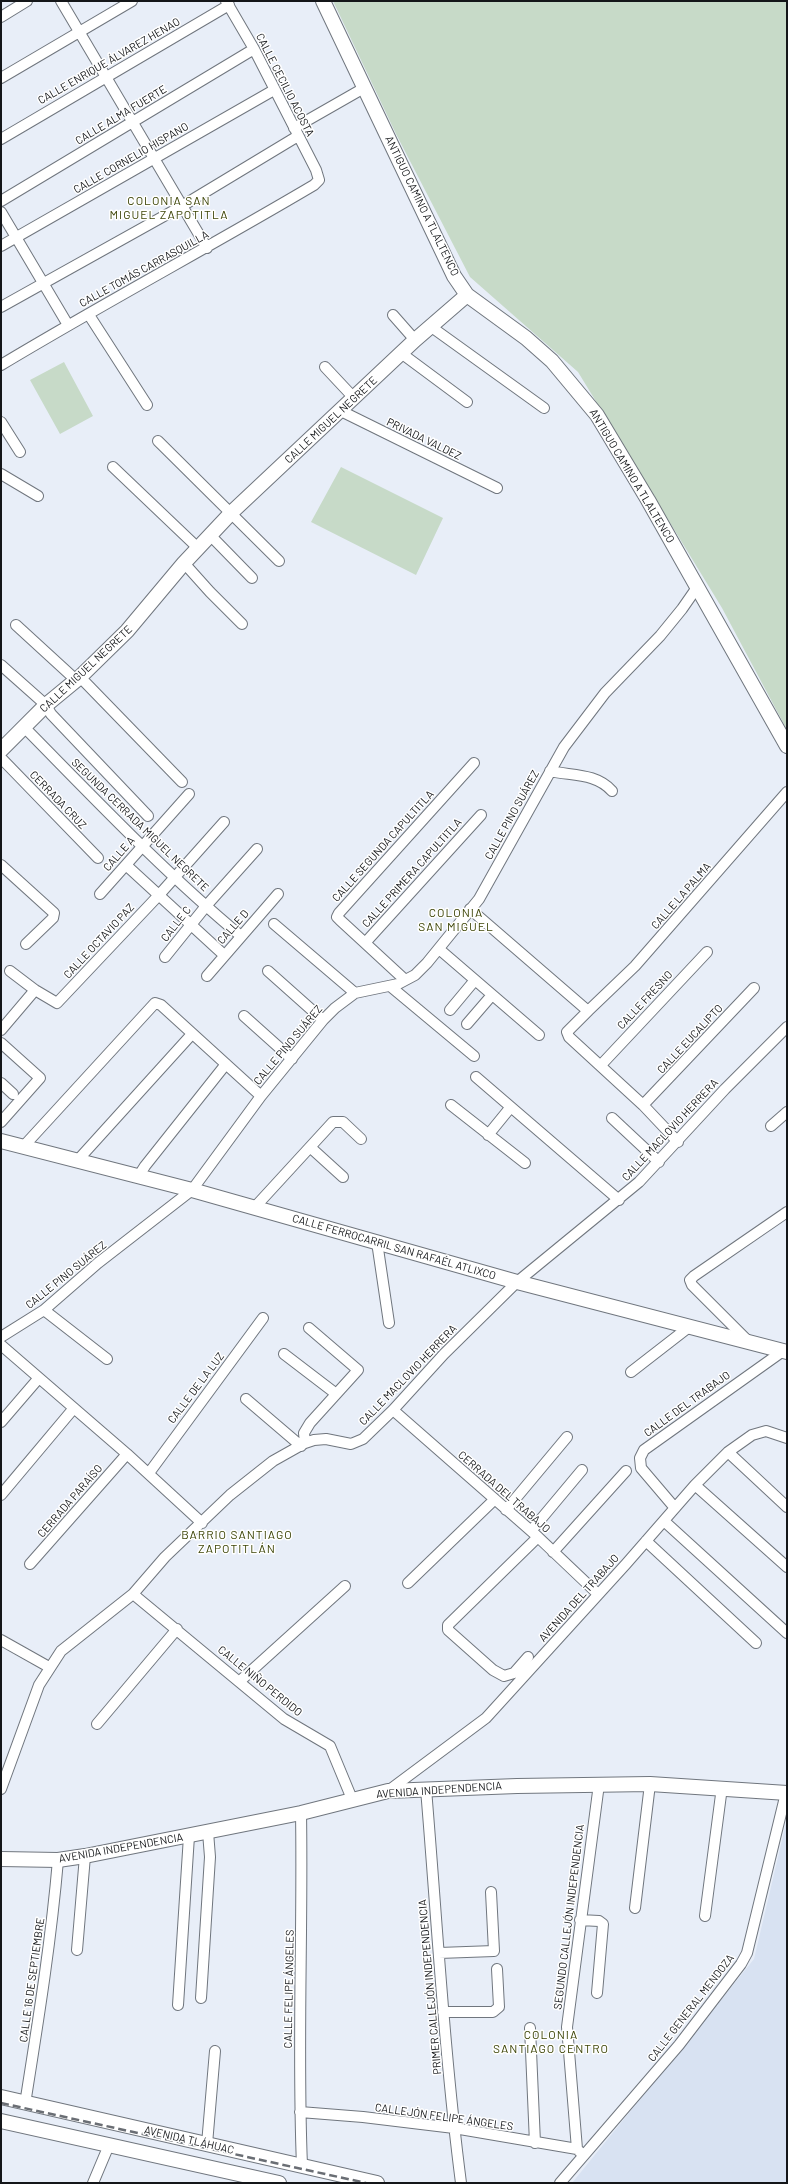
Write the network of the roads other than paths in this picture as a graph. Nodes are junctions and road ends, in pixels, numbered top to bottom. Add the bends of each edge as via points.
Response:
1 (27, 1) edge
2 (61, 1) edge
3 (132, 1) edge
4 (323, 1) edge
5 (228, 3) edge
6 (1, 16) edge
7 (79, 33) junction
8 (254, 49) junction
9 (106, 77) junction
10 (1, 78) edge
11 (364, 88) junction
12 (274, 90) junction
13 (132, 122) junction
14 (296, 132) junction
15 (1, 139) edge
16 (154, 159) junction
17 (319, 180) joint
18 (1, 201) edge
19 (182, 206) junction
20 (1, 212) edge
21 (15, 238) junction
22 (1, 246) edge
23 (207, 248) junction
24 (42, 283) junction
25 (467, 295) junction
26 (1, 307) edge
27 (89, 315) junction
28 (393, 315) dead end
29 (68, 325) junction
30 (430, 326) junction
31 (415, 340) junction
32 (401, 353) junction
33 (1, 365) edge
34 (325, 367) dead end
35 (354, 398) junction
36 (468, 402) dead end
37 (148, 405) dead end
38 (544, 408) dead end
39 (341, 411) junction
40 (1, 422) edge
41 (158, 441) dead end
42 (20, 452) dead end
43 (113, 467) dead end
44 (1, 474) edge
45 (497, 488) dead end
46 (38, 496) dead end
47 (232, 512) junction
48 (210, 535) junction
49 (198, 548) junction
50 (280, 561) dead end
51 (184, 563) junction
52 (252, 578) dead end
53 (698, 586) junction
54 (242, 624) dead end
55 (16, 625) dead end
56 (1, 665) edge
57 (78, 679) junction
58 (46, 705) junction
59 (25, 728) junction
60 (787, 746) edge
61 (1, 750) edge
62 (1, 758) edge
63 (474, 764) dead end
64 (550, 771) junction
65 (182, 782) dead end
66 (612, 791) dead end
67 (787, 792) edge
68 (188, 794) dead end
69 (481, 815) dead end
70 (148, 816) dead end
71 (224, 822) dead end
72 (142, 846) junction
73 (257, 849) dead end
74 (98, 858) dead end
75 (1, 865) edge
76 (126, 865) junction
77 (175, 876) junction
78 (100, 894) dead end
79 (278, 894) dead end
80 (159, 895) junction
81 (206, 906) junction
82 (470, 910) junction
83 (274, 924) dead end
84 (190, 926) junction
85 (241, 936) junction
86 (365, 943) junction
87 (26, 944) dead end
88 (439, 949) junction
89 (707, 952) dead end
90 (224, 956) junction
91 (165, 957) dead end
92 (10, 971) dead end
93 (268, 971) dead end
94 (207, 976) dead end
95 (404, 979) junction
96 (475, 980) junction
97 (390, 986) junction
98 (754, 988) dead end
99 (35, 990) junction
100 (355, 994) junction
101 (492, 995) junction
102 (450, 1010) dead end
103 (588, 1011) junction
104 (244, 1016) dead end
105 (323, 1020) junction
106 (467, 1024) dead end
107 (787, 1027) edge
108 (1, 1030) edge
109 (192, 1034) junction
110 (539, 1035) dead end
111 (1, 1043) edge
112 (474, 1056) dead end
113 (292, 1058) junction
114 (226, 1064) junction
115 (601, 1064) junction
116 (476, 1077) dead end
117 (1, 1083) edge
118 (13, 1094) dead end
119 (261, 1096) junction
120 (451, 1105) dead end
121 (643, 1105) junction
122 (510, 1108) junction
123 (787, 1112) edge
124 (612, 1118) dead end
125 (1, 1122) edge
126 (771, 1126) dead end
127 (488, 1135) junction
128 (360, 1139) dead end
129 (1, 1141) edge
130 (678, 1142) junction
131 (23, 1147) junction
132 (310, 1147) junction
133 (77, 1161) junction
134 (659, 1162) junction
135 (526, 1163) dead end
136 (138, 1177) junction
137 (343, 1177) dead end
138 (192, 1190) junction
139 (619, 1200) junction
140 (255, 1207) junction
141 (787, 1212) edge
142 (378, 1242) junction
143 (516, 1282) junction
144 (44, 1310) junction
145 (263, 1318) dead end
146 (389, 1323) dead end
147 (689, 1327) junction
148 (309, 1328) dead end
149 (1, 1337) edge
150 (749, 1342) junction
151 (1, 1345) edge
152 (785, 1351) edge
153 (284, 1354) dead end
154 (107, 1360) dead end
155 (631, 1372) dead end
156 (38, 1379) junction
157 (335, 1393) junction
158 (246, 1398) dead end
159 (74, 1408) junction
160 (393, 1410) junction
161 (1, 1422) edge
162 (568, 1437) dead end
163 (787, 1438) edge
164 (303, 1444) junction
165 (728, 1452) junction
166 (127, 1454) junction
167 (582, 1470) dead end
168 (626, 1471) dead end
169 (148, 1473) junction
170 (695, 1485) junction
171 (1, 1495) edge
172 (494, 1500) junction
173 (787, 1507) edge
174 (675, 1508) junction
175 (506, 1510) junction
176 (664, 1521) junction
177 (202, 1523) junction
178 (534, 1534) junction
179 (646, 1542) junction
180 (553, 1552) junction
181 (30, 1564) dead end
182 (787, 1567) edge
183 (408, 1583) dead end
184 (345, 1586) dead end
185 (133, 1594) junction
186 (598, 1594) junction
187 (177, 1629) junction
188 (787, 1633) edge
189 (1, 1640) edge
190 (756, 1643) dead end
191 (528, 1657) dead end
192 (49, 1667) junction
193 (240, 1681) junction
194 (97, 1724) dead end
195 (598, 1784) junction
196 (650, 1784) junction
197 (722, 1787) junction
198 (1, 1789) edge
199 (426, 1789) junction
200 (388, 1791) junction
201 (786, 1793) edge
202 (352, 1799) junction
203 (301, 1813) junction
204 (208, 1832) junction
205 (189, 1836) junction
206 (85, 1856) junction
207 (1, 1859) edge
208 (58, 1860) junction
209 (491, 1892) dead end
210 (635, 1908) dead end
211 (705, 1916) dead end
212 (580, 1920) junction
213 (77, 1950) dead end
214 (439, 1953) junction
215 (497, 1969) dead end
216 (597, 1993) dead end
217 (201, 1998) dead end
218 (178, 2005) dead end
219 (443, 2012) junction
220 (530, 2028) dead end
221 (215, 2050) dead end
222 (1, 2097) edge
223 (25, 2104) junction
224 (300, 2112) junction
225 (1, 2121) edge
226 (454, 2128) junction
227 (536, 2143) junction
228 (109, 2144) junction
229 (207, 2144) junction
230 (580, 2152) junction
231 (302, 2165) junction
232 (239, 2179) edge
233 (93, 2183) edge
234 (279, 2183) edge
235 (376, 2183) edge
236 (461, 2183) edge
237 (560, 2183) edge

1 - 6 street
2 - 7 street
3 - 7 street
4 - 11 street, ANTIGUO CAMINO A TLALTENCO
5 - 8 street, CALLE CECILIO ACOSTA
5 - 9 street, CALLE ENRIQUE ÁLVAREZ HENAO
7 - 9 street
7 - 10 street
8 - 12 street, CALLE CECILIO ACOSTA
8 - 13 street, CALLE ALMA FUERTE
9 - 13 street
9 - 15 street, CALLE ENRIQUE ÁLVAREZ HENAO
11 - 14 street
11 - 25 street, ANTIGUO CAMINO A TLALTENCO via 454,276
12 - 14 street, CALLE CECILIO ACOSTA
12 - 16 street, CALLE CORNELIO HISPANO
13 - 16 street
13 - 18 street, CALLE ALMA FUERTE
14 - 17 street, CALLE CECILIO ACOSTA via 319,175
14 - 19 street
16 - 19 street
16 - 21 street, CALLE CORNELIO HISPANO
17 - 23 street, CALLE TOMÁS CARRASQUILLA
19 - 23 street
19 - 24 street
20 - 21 street
21 - 22 street, CALLE CORNELIO HISPANO
21 - 24 street
23 - 27 street, CALLE TOMÁS CARRASQUILLA
24 - 26 street
24 - 29 street
25 - 30 street, CALLE MIGUEL NEGRETE
25 - 53 street, ANTIGUO CAMINO A TLALTENCO via 526,338 552,361 574,386 597,415
27 - 29 street, CALLE TOMÁS CARRASQUILLA
27 - 37 street
28 - 31 street
29 - 33 street, CALLE TOMÁS CARRASQUILLA
30 - 31 street, CALLE MIGUEL NEGRETE
30 - 38 street
31 - 32 street, CALLE MIGUEL NEGRETE
32 - 35 street, CALLE MIGUEL NEGRETE
32 - 36 street
34 - 35 street
35 - 39 street, CALLE MIGUEL NEGRETE
39 - 45 street, PRIVADA VALDEZ
39 - 47 street, CALLE MIGUEL NEGRETE
40 - 42 street
41 - 47 street
43 - 49 street
44 - 46 street
47 - 48 street, CALLE MIGUEL NEGRETE
47 - 50 street
48 - 49 street, CALLE MIGUEL NEGRETE
48 - 52 street
49 - 51 street, CALLE MIGUEL NEGRETE
51 - 54 street
51 - 57 street, CALLE MIGUEL NEGRETE via 127,631
53 - 60 street, ANTIGUO CAMINO A TLALTENCO
53 - 64 street, CALLE PINO SUÁREZ via 660,636 605,693 564,747
55 - 57 street
56 - 58 street
57 - 58 street, CALLE MIGUEL NEGRETE
57 - 65 street
58 - 59 street, CALLE MIGUEL NEGRETE
58 - 70 street via 51,714 96,763
59 - 61 street, CALLE MIGUEL NEGRETE
59 - 72 street, SEGUNDA CERRADA MIGUEL NEGRETE
62 - 74 street, CERRADA CRUZ
63 - 86 street, CALLE SEGUNDA CAPULTITLA via 339,913 337,917
64 - 66 street via 594,779
64 - 82 street, CALLE PINO SUÁREZ via 479,899
67 - 103 street, CALLE LA PALMA via 634,966
68 - 72 street, CALLE A
69 - 86 street, CALLE PRIMERA CAPULTITLA
71 - 77 street, CALLE OCTAVIO PAZ
72 - 76 street, CALLE A
72 - 77 street, SEGUNDA CERRADA MIGUEL NEGRETE
73 - 81 street, CALLE C
75 - 87 street via 54,913 53,918
76 - 78 street, CALLE A
76 - 80 street
77 - 80 street, CALLE OCTAVIO PAZ
77 - 81 street, SEGUNDA CERRADA MIGUEL NEGRETE
79 - 85 street, CALLE D
80 - 84 street
80 - 99 street, CALLE OCTAVIO PAZ via 57,1003
81 - 84 street, CALLE C
81 - 85 street, SEGUNDA CERRADA MIGUEL NEGRETE
82 - 88 street, CALLE PINO SUÁREZ
82 - 103 street
83 - 100 street
84 - 90 street
84 - 91 street, CALLE C
85 - 90 street, CALLE D
86 - 95 street, CALLE PRIMERA CAPULTITLA
88 - 95 street, CALLE PINO SUÁREZ via 415,975
88 - 96 street
89 - 115 street, CALLE FRESNO
90 - 94 street, CALLE D
92 - 99 street
93 - 105 street
95 - 97 street, CALLE PINO SUÁREZ
96 - 101 street
96 - 102 street
97 - 100 street, CALLE PINO SUÁREZ
97 - 112 street
98 - 121 street, CALLE EUCALIPTO
99 - 108 street
100 - 105 street, CALLE PINO SUÁREZ
101 - 106 street
101 - 110 street
103 - 115 street, CALLE LA PALMA via 567,1032 569,1037
104 - 113 street
105 - 113 street, CALLE PINO SUÁREZ
107 - 130 street, CALLE MACLOVIO HERRERA via 725,1089
109 - 114 street
109 - 131 street via 155,1003
109 - 133 street
111 - 125 street via 40,1078
113 - 119 street, CALLE PINO SUÁREZ
114 - 119 street
114 - 136 street
115 - 121 street
116 - 122 street
117 - 118 street
119 - 138 street, CALLE PINO SUÁREZ
120 - 127 street
121 - 130 street
122 - 127 street
122 - 139 street
123 - 126 street
124 - 134 street
127 - 135 street
128 - 132 street via 343,1122 338,1121 333,1122
129 - 131 street, CALLE FERROCARRIL SAN RAFAÉL ATLIXCO
130 - 134 street, CALLE MACLOVIO HERRERA
131 - 133 street, CALLE FERROCARRIL SAN RAFAÉL ATLIXCO
132 - 137 street
132 - 140 street
133 - 136 street, CALLE FERROCARRIL SAN RAFAÉL ATLIXCO
134 - 139 street, CALLE MACLOVIO HERRERA
136 - 138 street, CALLE FERROCARRIL SAN RAFAÉL ATLIXCO
138 - 140 street, CALLE FERROCARRIL SAN RAFAÉL ATLIXCO
138 - 144 street, CALLE PINO SUÁREZ via 98,1263
139 - 143 street, CALLE MACLOVIO HERRERA
140 - 142 street, CALLE FERROCARRIL SAN RAFAÉL ATLIXCO
141 - 150 street via 690,1280
142 - 143 street, CALLE FERROCARRIL SAN RAFAÉL ATLIXCO
142 - 146 street
143 - 147 street, CALLE FERROCARRIL SAN RAFAÉL ATLIXCO
143 - 160 street, CALLE MACLOVIO HERRERA via 444,1354
144 - 149 street, CALLE PINO SUÁREZ
144 - 154 street
145 - 169 street, CALLE DE LA LUZ
147 - 150 street, CALLE FERROCARRIL SAN RAFAÉL ATLIXCO
147 - 155 street
148 - 157 street via 358,1370
150 - 152 street, CALLE FERROCARRIL SAN RAFAÉL ATLIXCO
151 - 156 street
152 - 174 street, CALLE DEL TRABAJO via 644,1450 640,1458 642,1468
153 - 157 street
156 - 159 street
156 - 161 street
157 - 164 street via 310,1423 304,1433
158 - 164 street
159 - 166 street
159 - 171 street
160 - 164 street, CALLE MACLOVIO HERRERA via 363,1439 351,1444 326,1439
160 - 172 street, CERRADA DEL TRABAJO
162 - 175 street
163 - 165 street, AVENIDA DEL TRABAJO via 766,1431 752,1435
164 - 177 street, CALLE MACLOVIO HERRERA via 252,1476
165 - 170 street, AVENIDA DEL TRABAJO
165 - 173 street
166 - 169 street
166 - 181 street, CERRADA PARAÍSO
167 - 178 street
168 - 180 street
169 - 177 street
170 - 174 street, AVENIDA DEL TRABAJO
170 - 182 street
172 - 175 street, CERRADA DEL TRABAJO
172 - 183 street
174 - 176 street, AVENIDA DEL TRABAJO
175 - 178 street, CERRADA DEL TRABAJO
176 - 179 street, AVENIDA DEL TRABAJO
176 - 188 street
177 - 185 street, CALLE MACLOVIO HERRERA via 165,1557
178 - 180 street, CERRADA DEL TRABAJO
178 - 191 street via 448,1625 448,1630 504,1676 514,1673
179 - 186 street, AVENIDA DEL TRABAJO
179 - 190 street
180 - 186 street, CERRADA DEL TRABAJO
184 - 193 street
185 - 187 street, CALLE NIÑO PERDIDO
185 - 192 street, CALLE MACLOVIO HERRERA via 61,1651
186 - 200 street, AVENIDA DEL TRABAJO via 486,1718
187 - 193 street, CALLE NIÑO PERDIDO
187 - 194 street
189 - 192 street
192 - 198 street, CALLE MACLOVIO HERRERA via 39,1685
193 - 202 street, CALLE NIÑO PERDIDO via 284,1719 330,1746
195 - 196 street, AVENIDA INDEPENDENCIA
195 - 199 street, AVENIDA INDEPENDENCIA
195 - 212 street, SEGUNDO CALLEJÓN INDEPENDENCIA
196 - 197 street, AVENIDA INDEPENDENCIA
196 - 210 street
197 - 201 street, AVENIDA INDEPENDENCIA
197 - 211 street
199 - 200 street, AVENIDA INDEPENDENCIA
199 - 214 street, PRIMER CALLEJÓN INDEPENDENCIA
200 - 202 street, AVENIDA INDEPENDENCIA
201 - 230 street, CALLE GENERAL MENDOZA via 747,1953 741,1964 679,2044
202 - 203 street, AVENIDA INDEPENDENCIA
203 - 204 street, AVENIDA INDEPENDENCIA
203 - 224 street, CALLE FELIPE ÁNGELES
204 - 205 street, AVENIDA INDEPENDENCIA
204 - 217 street via 210,1857
205 - 206 street, AVENIDA INDEPENDENCIA
205 - 218 street
206 - 208 street, AVENIDA INDEPENDENCIA
206 - 213 street
207 - 208 street, AVENIDA INDEPENDENCIA
208 - 223 street, CALLE 16 DE SEPTIEMBRE via 45,1980
209 - 214 street via 494,1951
212 - 216 street via 599,1921 603,1924
212 - 230 street, SEGUNDO CALLEJÓN INDEPENDENCIA via 567,2027
214 - 219 street, PRIMER CALLEJÓN INDEPENDENCIA
215 - 219 street via 499,2007 496,2010
219 - 226 street, PRIMER CALLEJÓN INDEPENDENCIA
220 - 227 street
221 - 229 street
222 - 223 street, AVENIDA TLÁHUAC
223 - 229 street, AVENIDA TLÁHUAC
224 - 226 street, CALLEJÓN FELIPE ÁNGELES
224 - 231 street, CALLE FELIPE ÁNGELES
225 - 228 street, AVENIDA TLÁHUAC
226 - 227 street, CALLEJÓN FELIPE ÁNGELES
226 - 236 street, PRIMER CALLEJÓN INDEPENDENCIA
227 - 230 street, CALLEJÓN FELIPE ÁNGELES
228 - 232 street, AVENIDA TLÁHUAC
228 - 233 street
229 - 231 street, AVENIDA TLÁHUAC
230 - 237 street, CALLE GENERAL MENDOZA
231 - 235 street, AVENIDA TLÁHUAC
232 - 234 street, AVENIDA TLÁHUAC

